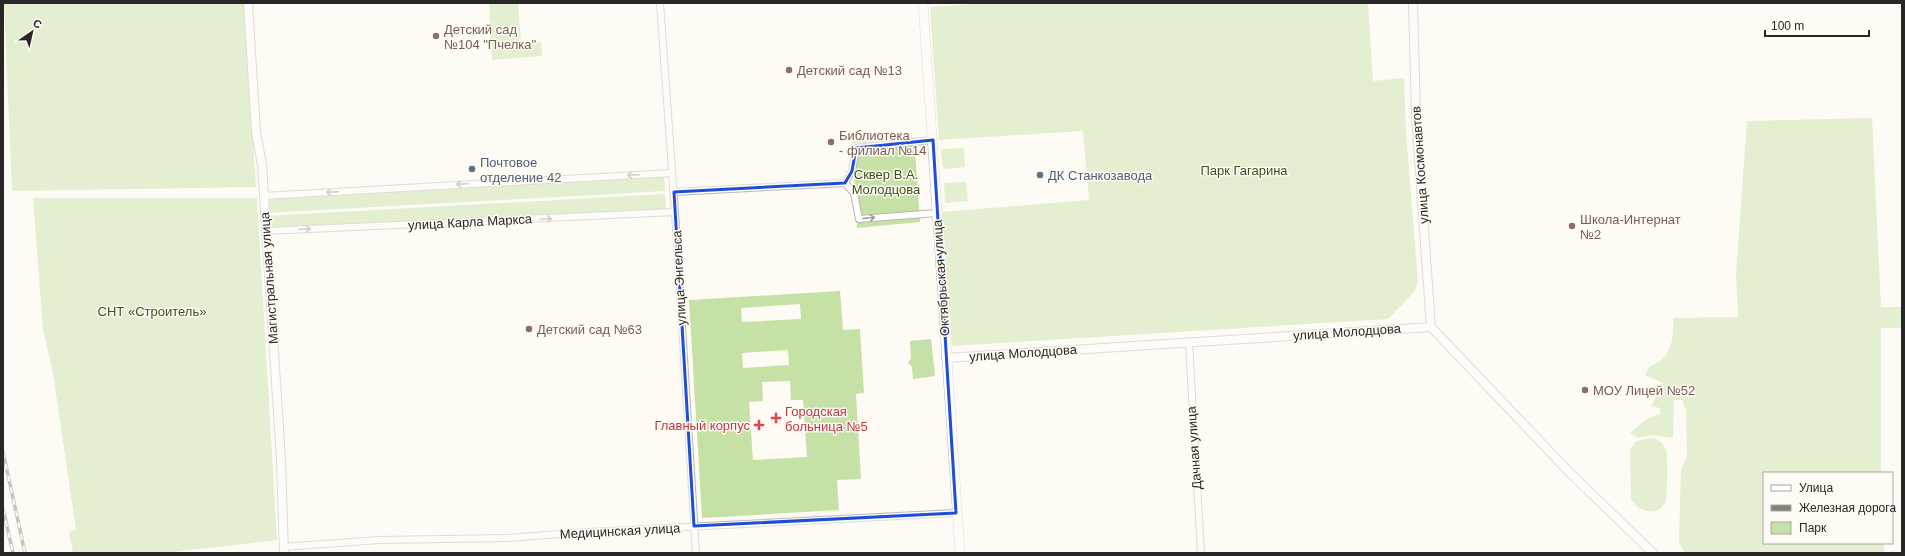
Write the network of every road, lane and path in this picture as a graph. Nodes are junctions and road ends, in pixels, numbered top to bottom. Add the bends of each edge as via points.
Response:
1 (248, 3) edge
2 (660, 3) edge
3 (924, 3) edge
4 (1413, 3) edge
5 (933, 140) junction
6 (672, 173) junction
7 (845, 183) junction
8 (674, 192) junction
9 (263, 196) junction
10 (675, 212) junction
11 (937, 213) junction
12 (266, 231) junction
13 (1431, 327) junction
14 (1188, 343) junction
15 (946, 358) junction
16 (956, 513) junction
17 (694, 526) junction
18 (283, 550) edge
19 (696, 553) edge
20 (960, 553) edge
21 (1201, 553) edge
22 (1653, 553) edge

1 - 9 street, Магистральная улица via 256,132 262,165
2 - 6 street, улица Энгельса
3 - 5 main road, Октябрьская улица
4 - 13 street, улица Космонавтов via 1416,117
5 - 7 street via 856,148 852,171
5 - 11 main road, Октябрьская улица
6 - 8 street, улица Энгельса
6 -> 9 street
7 - 8 street
7 -> 11 street via 854,193 859,219
8 - 10 street, улица Энгельса
9 - 12 street, Магистральная улица
12 -> 10 street, улица Карла Маркса
10 - 17 street, улица Энгельса
11 - 15 main road, Октябрьская улица
12 - 18 street, Магистральная улица via 281,460
13 - 14 street, улица Молодцова
13 - 22 street via 1571,474
14 - 15 street, улица Молодцова
14 - 21 street, Дачная улица
15 - 16 main road, Октябрьская улица
16 - 17 street, Медицинская улица
16 - 20 main road, Октябрьская улица
17 - 18 street, Медицинская улица via 508,538 379,540
17 - 19 street, улица Энгельса

